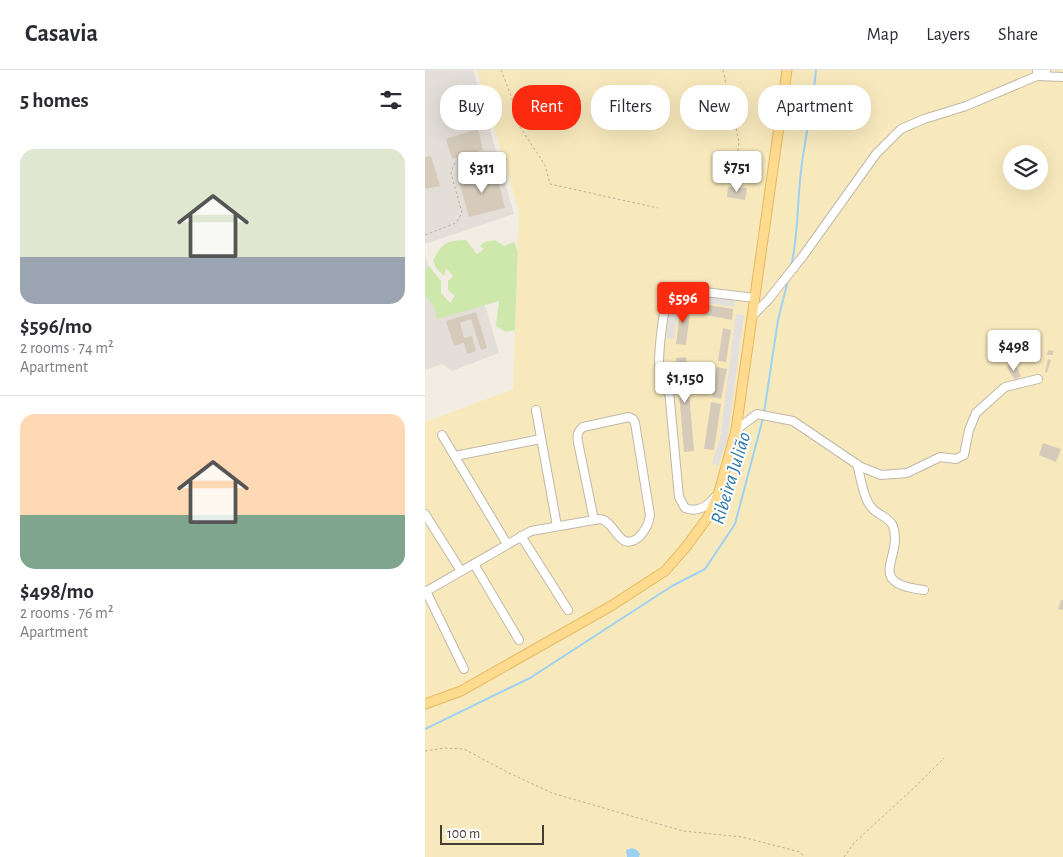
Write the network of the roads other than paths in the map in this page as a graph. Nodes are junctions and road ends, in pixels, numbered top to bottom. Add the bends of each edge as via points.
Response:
1 (787, 70) edge
2 (1063, 72) edge
3 (1037, 73) edge
4 (1047, 73) edge
5 (1063, 77) edge
6 (755, 298) junction
7 (753, 315) junction
8 (1038, 379) dead end
9 (536, 410) dead end
10 (736, 430) junction
11 (442, 435) dead end
12 (541, 440) junction
13 (455, 456) junction
14 (857, 464) junction
15 (719, 492) junction
16 (425, 514) edge
17 (594, 520) junction
18 (557, 526) junction
19 (521, 536) junction
20 (507, 544) junction
21 (474, 564) junction
22 (461, 572) junction
23 (924, 590) dead end
24 (426, 592) edge
25 (568, 610) dead end
26 (519, 640) dead end
27 (464, 669) dead end
28 (425, 704) edge

1 - 6 main road
2 - 4 lane
3 - 4 lane
3 - 7 lane via 966,106 901,129 876,154 803,256
4 - 5 lane
6 - 7 main road
6 - 15 lane via 680,289 668,297 664,316 659,364 668,380 679,497 685,508 693,510 703,507
7 - 10 main road
8 - 14 lane via 1005,387 976,413 964,456 940,458 907,473 881,475
9 - 12 lane
10 - 14 lane via 757,414 793,421
10 - 15 main road
11 - 13 lane
12 - 13 lane
12 - 18 lane
13 - 20 lane
14 - 23 lane via 869,504 893,526 895,547 888,570 890,575 901,585
15 - 28 main road via 702,526 665,571 611,606 461,692
16 - 22 lane
17 - 17 lane via 577,436 579,430 629,417 635,424 649,523 632,541 619,537 604,519
17 - 18 lane
18 - 19 lane
19 - 20 lane
19 - 25 lane
20 - 21 lane
21 - 22 lane
21 - 26 lane
22 - 24 lane
24 - 27 lane

